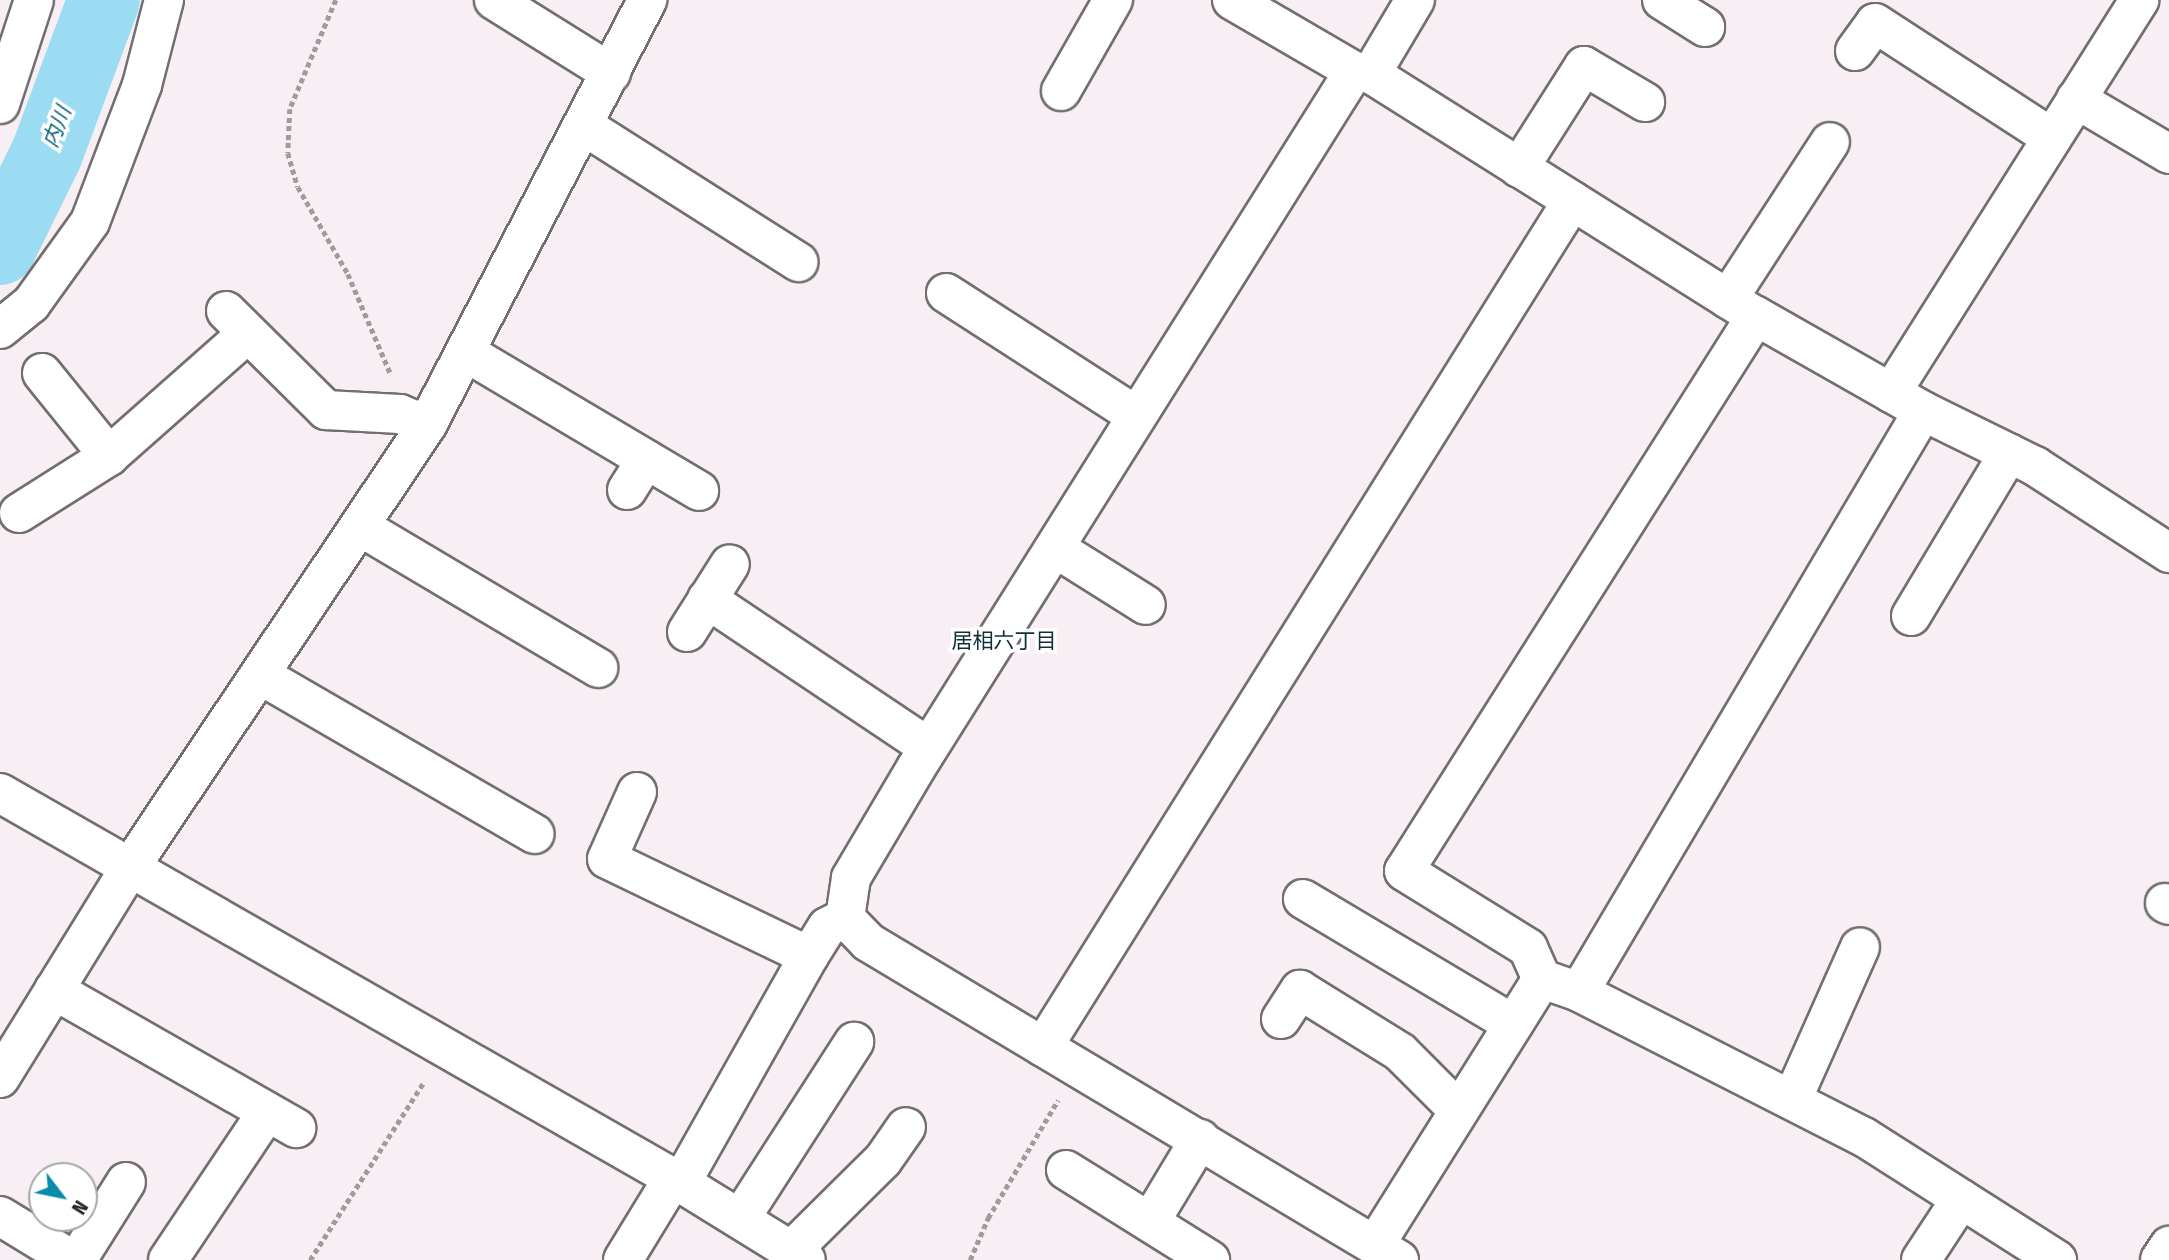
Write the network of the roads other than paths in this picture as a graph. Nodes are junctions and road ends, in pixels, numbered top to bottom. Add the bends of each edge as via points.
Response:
1 (34, 0) edge
2 (164, 0) edge
3 (494, 0) edge
4 (647, 0) edge
5 (1113, 0) edge
6 (1232, 0) edge
7 (1415, 0) edge
8 (1662, 0) edge
9 (2139, 0) edge
10 (1705, 27) dead end
11 (1855, 51) dead end
12 (611, 73) junction
13 (1362, 73) junction
14 (1061, 90) dead end
15 (2077, 99) junction
16 (1645, 102) dead end
17 (0, 104) edge
18 (584, 126) junction
19 (2052, 138) junction
20 (1830, 142) dead end
21 (2169, 154) edge
22 (1519, 168) junction
23 (1572, 201) junction
24 (798, 262) dead end
25 (946, 293) dead end
26 (1742, 307) junction
27 (0, 329) edge
28 (467, 353) junction
29 (42, 373) dead end
30 (1907, 402) junction
31 (1137, 416) junction
32 (409, 419) junction
33 (2009, 453) junction
34 (109, 456) junction
35 (699, 491) dead end
36 (19, 513) dead end
37 (360, 527) junction
38 (1055, 548) junction
39 (2169, 553) edge
40 (730, 564) dead end
41 (707, 600) junction
42 (1146, 605) dead end
43 (1911, 616) dead end
44 (687, 632) dead end
45 (598, 668) dead end
46 (261, 676) junction
47 (928, 747) junction
48 (637, 792) dead end
49 (0, 793) edge
50 (535, 834) dead end
51 (129, 869) junction
52 (1303, 899) dead end
53 (845, 918) junction
54 (1860, 947) dead end
55 (809, 956) junction
56 (1542, 978) junction
57 (54, 990) junction
58 (1580, 992) junction
59 (1282, 1019) dead end
60 (1513, 1024) junction
61 (855, 1042) dead end
62 (1043, 1047) junction
63 (0, 1078) edge
64 (1792, 1100) junction
65 (1459, 1111) junction
66 (906, 1128) dead end
67 (1200, 1139) junction
68 (1066, 1170) dead end
69 (677, 1180) junction
70 (126, 1182) dead end
71 (1961, 1199) junction
72 (0, 1216) edge
73 (740, 1219) junction
74 (1150, 1222) junction
75 (2169, 1246) edge
76 (1387, 1253) edge
77 (799, 1256) edge
78 (74, 1260) edge
79 (168, 1260) edge
80 (623, 1260) edge
81 (1210, 1260) edge
82 (1921, 1260) edge
83 (2057, 1260) edge
84 (2160, 1260) edge

1 - 17 street
2 - 27 street via 142,85 90,222 31,304
3 - 12 street
4 - 12 street
5 - 14 street
6 - 13 street
7 - 13 street
8 - 10 street
9 - 15 street
11 - 19 street via 1875,23
12 - 18 street
13 - 22 street
13 - 31 street
15 - 19 street
15 - 21 street
16 - 22 street via 1584,66
18 - 24 street
18 - 28 street
19 - 30 street
20 - 26 street
22 - 23 street
23 - 26 street
23 - 62 street
25 - 31 street
26 - 30 street
26 - 56 street via 1404,871 1528,948
28 - 32 street
28 - 35 street via 636,475
29 - 34 street
30 - 33 street
30 - 58 street
31 - 38 street
32 - 34 street via 326,410 236,322
32 - 37 street
33 - 39 street
33 - 43 street
34 - 36 street
37 - 45 street
37 - 46 street
38 - 42 street
38 - 47 street
40 - 41 street
41 - 44 street
41 - 47 street
46 - 50 street
46 - 51 street
47 - 53 street via 850,878
48 - 55 street via 607,859
49 - 51 street
51 - 57 street
51 - 69 street
52 - 60 street
53 - 55 street via 827,927
53 - 62 street via 868,942
54 - 64 street
55 - 69 street
56 - 58 street
56 - 60 street
57 - 63 street
57 - 79 street via 282,1120
58 - 64 street
59 - 65 street via 1300,990 1400,1052
60 - 65 street
61 - 73 street
62 - 67 street
64 - 71 street via 1864,1137
65 - 76 street
66 - 77 street
67 - 74 street
67 - 76 street
68 - 74 street
69 - 73 street
69 - 80 street
70 - 78 street
71 - 82 street
71 - 83 street
72 - 78 street
73 - 77 street
74 - 81 street
75 - 84 street

